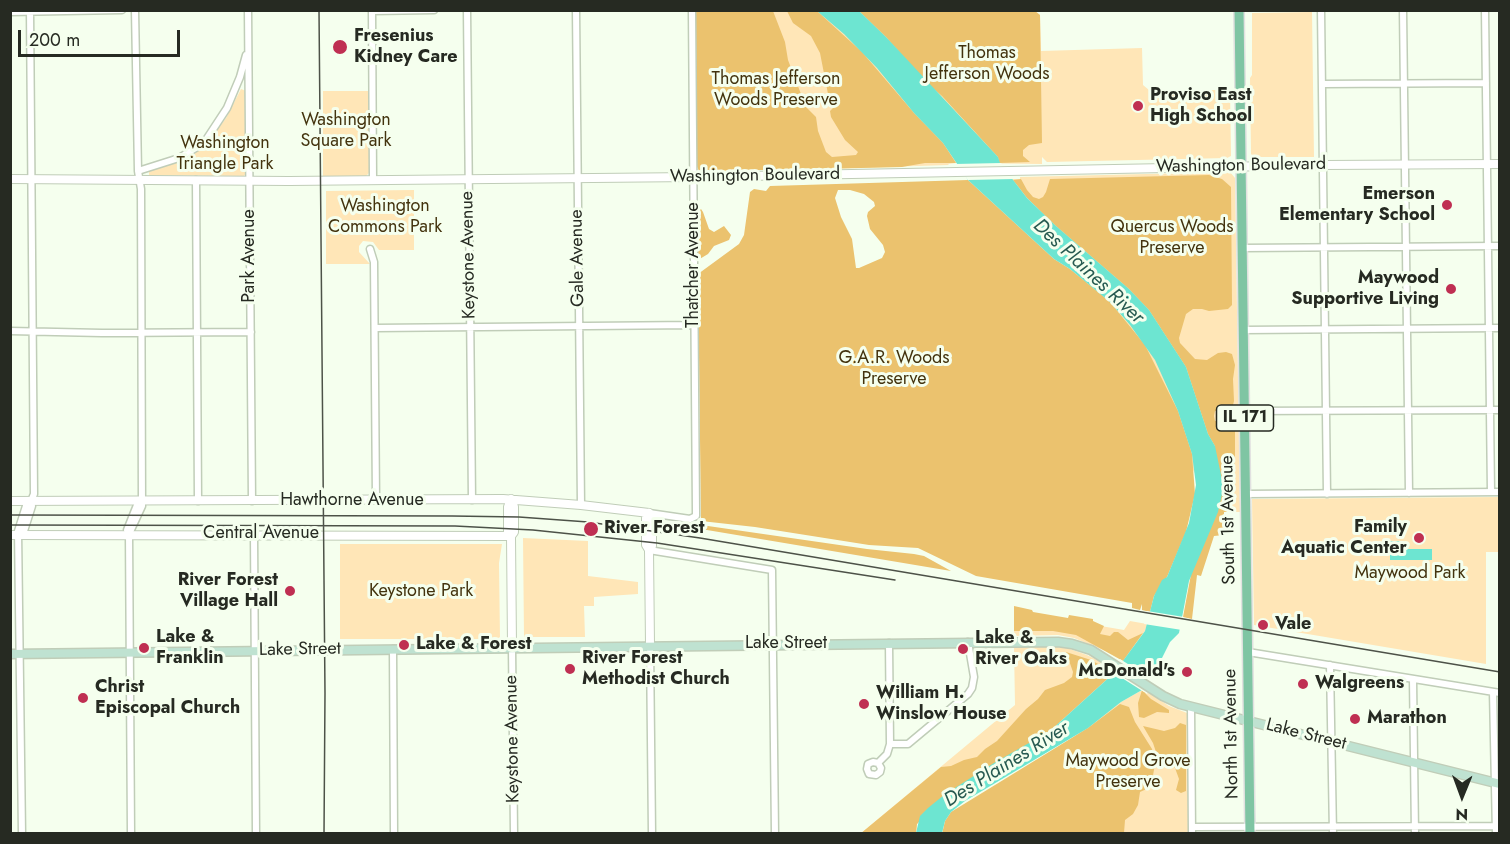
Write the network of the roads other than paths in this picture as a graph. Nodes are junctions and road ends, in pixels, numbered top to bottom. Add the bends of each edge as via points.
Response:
1 (122, 10) edge
2 (135, 10) edge
3 (248, 10) edge
4 (434, 10) edge
5 (467, 10) edge
6 (576, 10) edge
7 (692, 10) edge
8 (1239, 10) edge
9 (1321, 10) edge
10 (1403, 10) edge
11 (1485, 10) edge
12 (30, 11) edge
13 (372, 11) edge
14 (10, 12) edge
15 (248, 35) junction
16 (1486, 82) junction
17 (1404, 83) junction
18 (1323, 84) junction
19 (1405, 164) junction
20 (1487, 164) junction
21 (1500, 164) edge
22 (1324, 165) junction
23 (1241, 166) junction
24 (138, 171) junction
25 (694, 177) junction
26 (578, 178) junction
27 (10, 179) edge
28 (31, 179) junction
29 (139, 180) junction
30 (196, 180) junction
31 (373, 180) junction
32 (468, 180) junction
33 (250, 181) junction
34 (1406, 246) junction
35 (1488, 246) junction
36 (1500, 246) edge
37 (1325, 247) junction
38 (1242, 248) junction
39 (370, 249) dead end
40 (694, 325) junction
41 (579, 326) junction
42 (470, 327) junction
43 (375, 328) junction
44 (1489, 328) junction
45 (1500, 328) edge
46 (1326, 329) junction
47 (1407, 329) junction
48 (1243, 330) junction
49 (10, 331) edge
50 (33, 331) junction
51 (141, 332) junction
52 (196, 332) junction
53 (251, 332) junction
54 (1327, 410) junction
55 (1408, 410) junction
56 (1490, 410) junction
57 (1500, 410) edge
58 (1244, 411) junction
59 (1491, 492) junction
60 (1500, 492) edge
61 (1409, 493) junction
62 (1245, 494) junction
63 (1328, 494) junction
64 (511, 499) junction
65 (376, 500) junction
66 (472, 500) junction
67 (10, 501) edge
68 (31, 501) junction
69 (141, 501) junction
70 (198, 501) junction
71 (252, 501) junction
72 (581, 505) junction
73 (649, 513) junction
74 (693, 518) joint
75 (129, 534) junction
76 (254, 534) junction
77 (15, 535) edge
78 (511, 536) junction
79 (649, 550) junction
80 (1248, 634) joint
81 (968, 642) junction
82 (773, 644) junction
83 (889, 644) junction
84 (650, 645) junction
85 (512, 647) junction
86 (393, 649) junction
87 (255, 651) junction
88 (129, 652) junction
89 (1248, 652) junction
90 (15, 654) edge
91 (1330, 665) junction
92 (1413, 679) junction
93 (1496, 693) edge
94 (1191, 707) junction
95 (1249, 722) junction
96 (1331, 741) junction
97 (890, 744) junction
98 (1414, 762) junction
99 (878, 763) dead end
100 (1497, 783) edge
101 (1192, 830) edge
102 (1250, 830) edge
103 (1333, 830) edge
104 (1415, 830) edge
105 (1496, 830) edge
106 (22, 834) edge
107 (131, 834) edge
108 (256, 834) edge
109 (394, 834) edge
110 (514, 834) edge
111 (652, 834) edge
112 (775, 834) edge

1 - 12 street
2 - 24 street
3 - 15 street, Park Avenue
4 - 13 street
5 - 32 street, Keystone Avenue
6 - 26 street, Gale Avenue
7 - 25 street, Thatcher Avenue
8 - 23 main road, South 1st Avenue / IL 171
9 - 18 street
10 - 17 street
11 - 16 street
12 - 14 street
12 - 28 street
13 - 31 street
15 - 24 street via 246,58 235,91 206,140 179,158
15 - 33 street, Park Avenue
16 - 17 street
16 - 20 street
17 - 18 street
17 - 19 street
18 - 22 street
19 - 20 street, Washington Boulevard
19 - 22 street, Washington Boulevard
19 - 34 street
20 - 21 street, Washington Boulevard
20 - 35 street
22 - 23 street, Washington Boulevard
22 - 37 street
23 - 25 street, Washington Boulevard
23 - 38 main road, South 1st Avenue / IL 171
24 - 29 street
25 - 26 street, Washington Boulevard
25 - 40 street, Thatcher Avenue
26 - 32 street, Washington Boulevard
26 - 41 street, Gale Avenue
27 - 28 street, Washington Boulevard
28 - 29 street, Washington Boulevard
28 - 50 street
29 - 30 street, Washington Boulevard
29 - 51 street
30 - 33 street, Washington Boulevard
30 - 52 street
31 - 32 street, Washington Boulevard
31 - 33 street, Washington Boulevard
32 - 42 street, Keystone Avenue
33 - 53 street, Park Avenue
34 - 35 street
34 - 37 street
34 - 47 street
35 - 36 street
35 - 44 street
37 - 38 street
37 - 46 street
38 - 48 main road, South 1st Avenue / IL 171
39 - 43 street via 374,262
40 - 41 street
40 - 74 street, Thatcher Avenue
41 - 42 street
41 - 72 street, Gale Avenue
42 - 43 street
42 - 66 street, Keystone Avenue
43 - 65 street
44 - 45 street
44 - 47 street
44 - 56 street
46 - 47 street
46 - 48 street
46 - 54 street
47 - 55 street
48 - 58 main road, South 1st Avenue / IL 171
49 - 50 street
50 - 51 street
50 - 68 street
51 - 52 street
51 - 69 street
52 - 53 street
52 - 70 street
53 - 71 street, Park Avenue
54 - 55 street
54 - 58 street
54 - 63 street
55 - 56 street
55 - 61 street
56 - 57 street
56 - 59 street
58 - 62 main road, South 1st Avenue / IL 171
59 - 60 street
59 - 61 street
61 - 63 street
62 - 63 street
62 - 80 main road, South 1st Avenue / IL 171
64 - 66 street, Hawthorne Avenue
64 - 72 street, Hawthorne Avenue
64 - 78 street, Keystone Avenue
65 - 66 street, Hawthorne Avenue
65 - 71 street, Hawthorne Avenue
67 - 68 street, Hawthorne Avenue
68 - 69 street, Hawthorne Avenue
68 - 77 street
69 - 70 street, Hawthorne Avenue
69 - 75 street via 127,530
70 - 71 street, Hawthorne Avenue
72 - 73 street, Hawthorne Avenue
73 - 74 street, Hawthorne Avenue
73 - 79 street
75 - 76 street, Central Avenue
75 - 77 street, Central Avenue
75 - 88 street
76 - 78 street, Central Avenue
76 - 87 street
77 - 90 street
78 - 85 street, Keystone Avenue
79 - 82 street via 772,570
79 - 84 street
80 - 89 main road, North 1st Avenue / IL 171
81 - 83 main road, Lake Street
81 - 94 main road, Lake Street via 1058,642 1084,647 1172,701
81 - 97 street via 974,677 968,694 908,744
82 - 83 main road, Lake Street
82 - 84 main road, Lake Street
82 - 112 street
83 - 97 street
84 - 85 main road, Lake Street
84 - 111 street
85 - 86 main road, Lake Street
85 - 110 street, Keystone Avenue
86 - 87 main road, Lake Street
86 - 109 street
87 - 88 main road, Lake Street
87 - 108 street
88 - 90 main road, Lake Street
88 - 107 street
89 - 91 street
89 - 95 main road, North 1st Avenue / IL 171
90 - 106 street
91 - 92 street
91 - 96 street
92 - 93 street
92 - 98 street
93 - 100 street
94 - 95 main road, Lake Street
94 - 101 street
95 - 96 main road, Lake Street
95 - 102 main road, North 1st Avenue / IL 171
96 - 98 main road, Lake Street
96 - 103 street
97 - 99 street
98 - 100 main road, Lake Street
98 - 104 street
100 - 105 street
101 - 102 street
102 - 103 street
103 - 104 street
104 - 105 street

